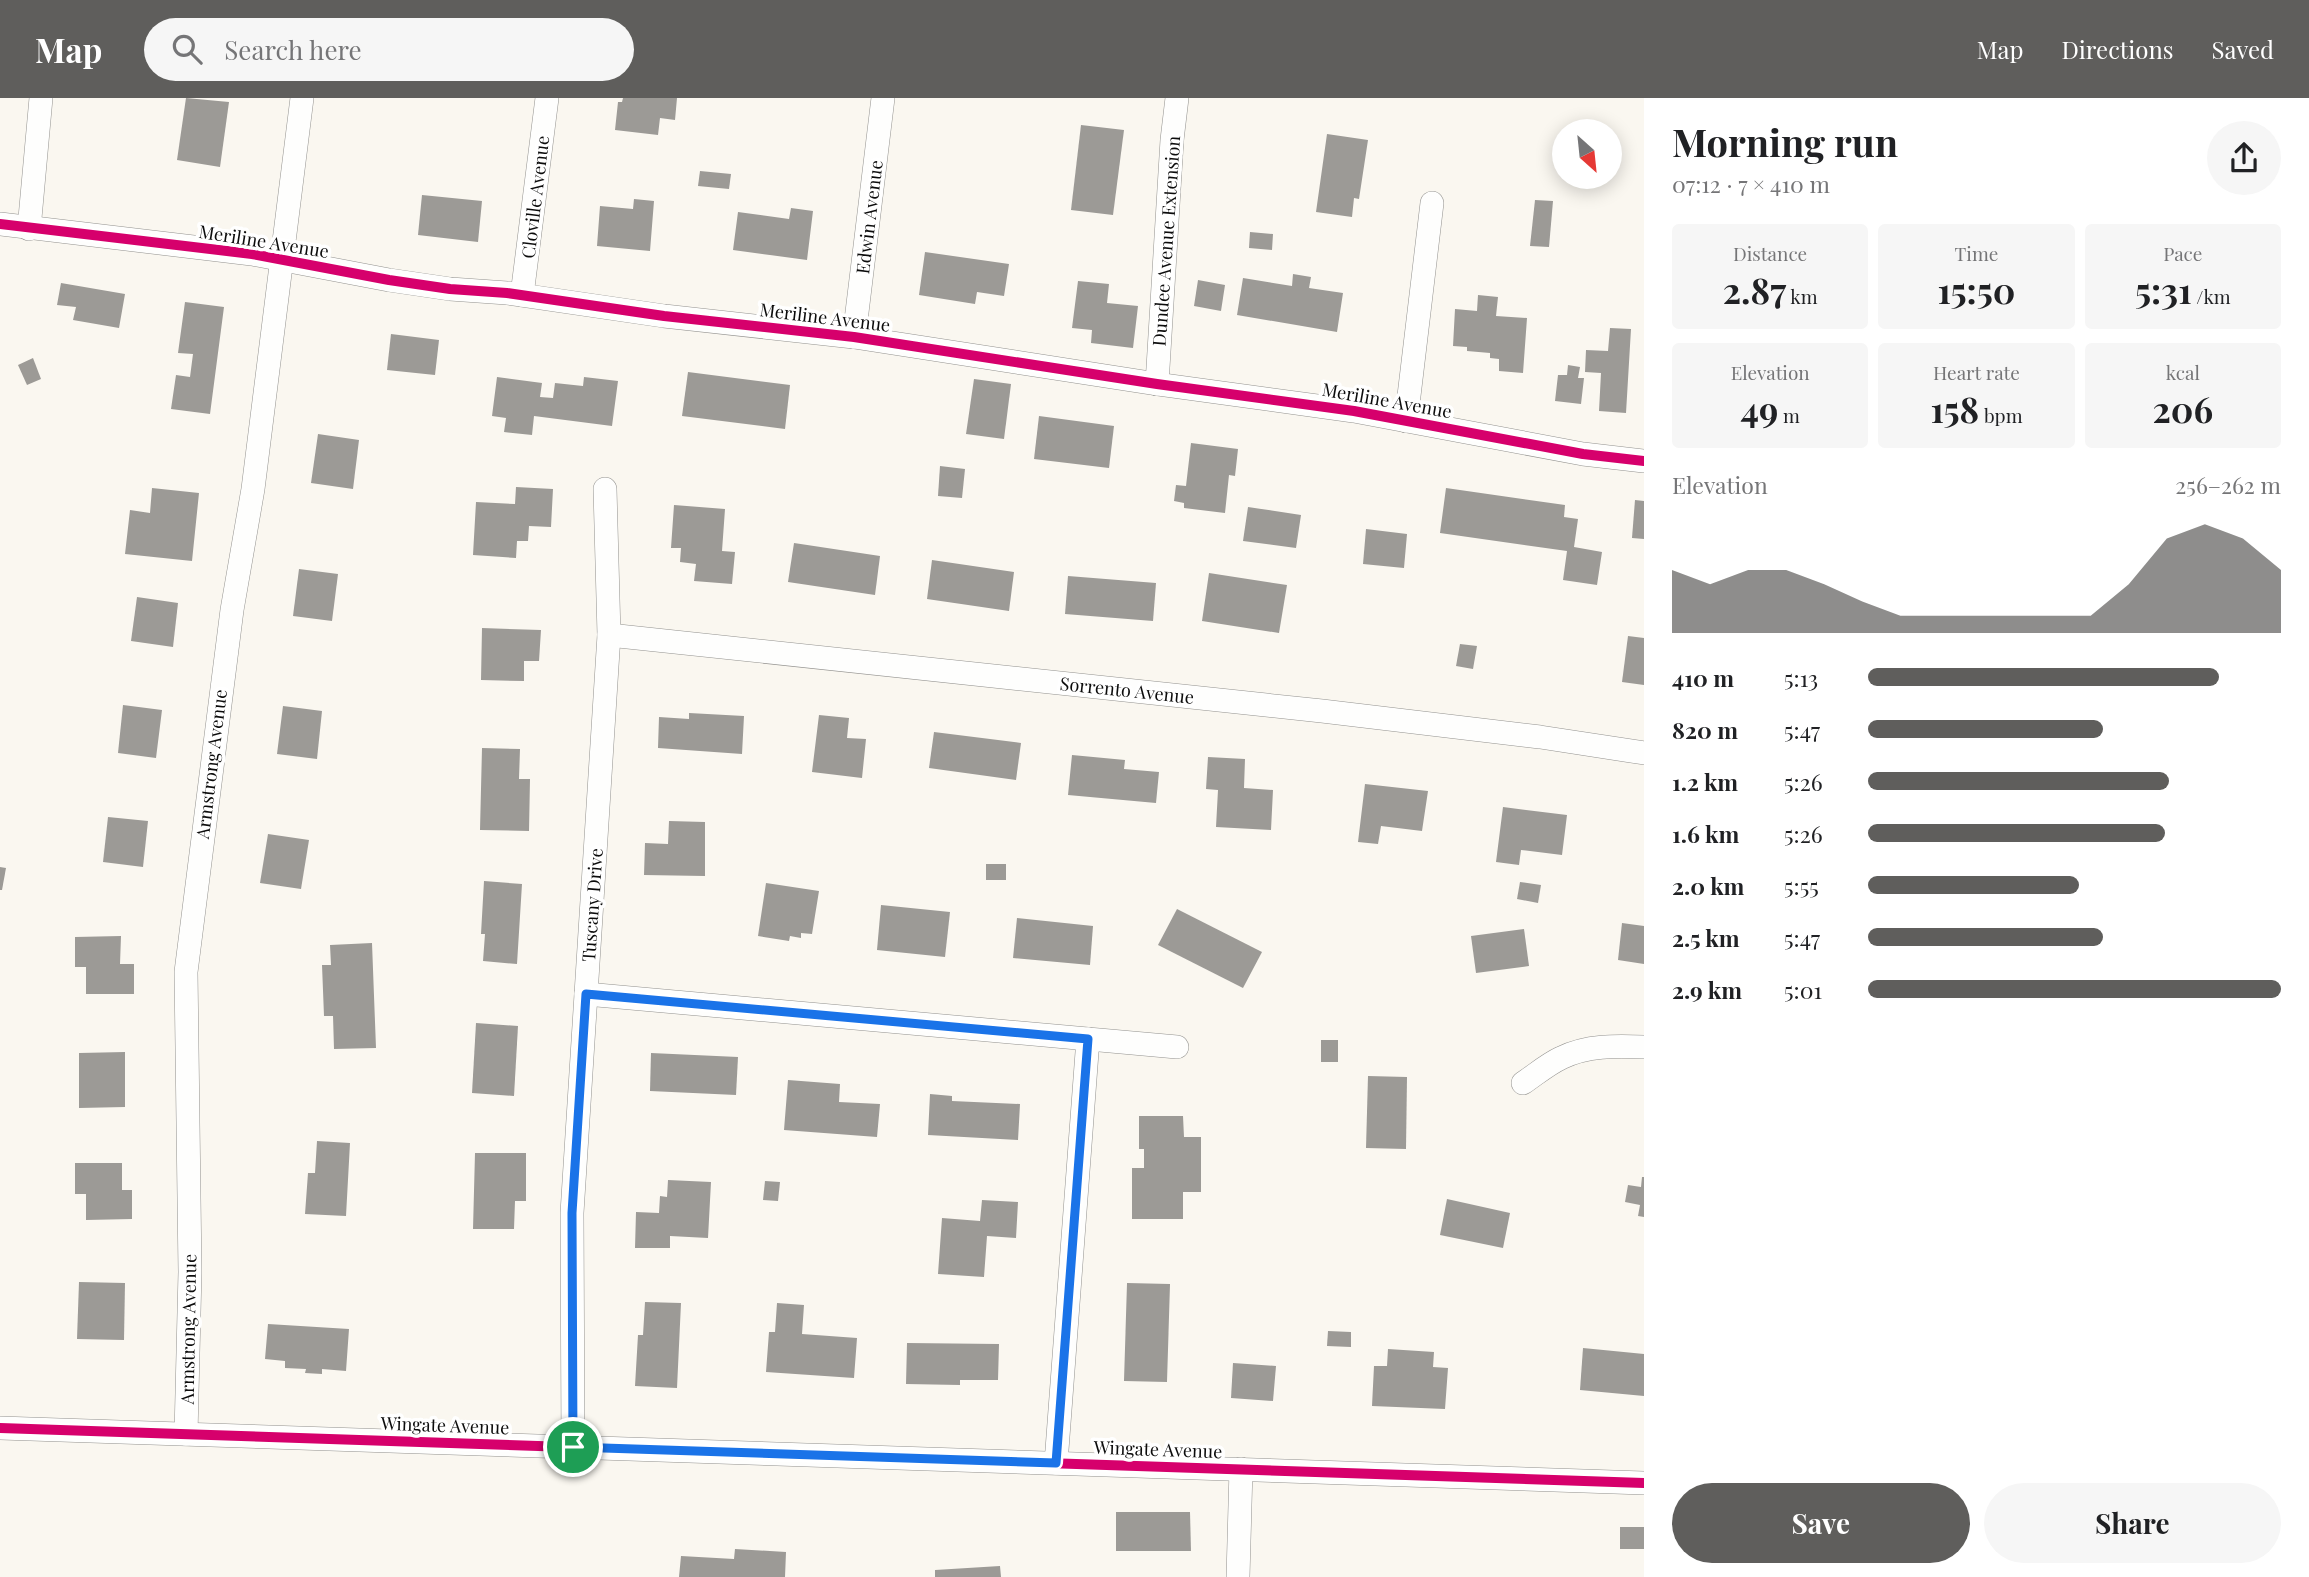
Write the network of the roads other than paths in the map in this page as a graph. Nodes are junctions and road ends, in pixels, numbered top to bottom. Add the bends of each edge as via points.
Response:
1 (41, 98) edge
2 (302, 98) edge
3 (547, 98) edge
4 (883, 98) edge
5 (1177, 98) edge
6 (1432, 203) dead end
7 (0, 224) edge
8 (29, 229) junction
9 (282, 260) junction
10 (522, 295) junction
11 (854, 337) junction
12 (1157, 384) junction
13 (1406, 421) junction
14 (1644, 461) edge
15 (605, 489) dead end
16 (609, 635) junction
17 (1644, 753) edge
18 (586, 994) junction
19 (1088, 1039) junction
20 (1177, 1047) dead end
21 (1644, 1047) edge
22 (1523, 1083) dead end
23 (0, 1428) edge
24 (186, 1434) junction
25 (573, 1447) junction
26 (1056, 1463) junction
27 (1241, 1469) junction
28 (1644, 1483) edge
29 (1238, 1577) edge

1 - 8 street
2 - 9 street, Armstrong Avenue
3 - 10 street, Cloville Avenue
4 - 11 street, Edwin Avenue
5 - 12 street, Dundee Avenue Extension
6 - 13 street
7 - 8 street, Meriline Avenue
8 - 9 street, Meriline Avenue
9 - 10 street, Meriline Avenue via 450,289
9 - 24 street, Armstrong Avenue via 186,972 190,1272
10 - 11 street, Meriline Avenue
11 - 12 street, Meriline Avenue
12 - 13 street, Meriline Avenue
13 - 14 street, Meriline Avenue
15 - 16 street, Tuscany Drive
16 - 17 street, Sorrento Avenue via 1308,709
16 - 18 street, Tuscany Drive
18 - 19 street
18 - 25 street, Tuscany Drive via 572,1213
19 - 20 street
19 - 26 street
21 - 22 street via 1584,1050 1560,1058
23 - 24 street, Wingate Avenue
24 - 25 street, Wingate Avenue
25 - 26 street, Wingate Avenue
26 - 27 street, Wingate Avenue
27 - 28 street, Wingate Avenue
27 - 29 street

